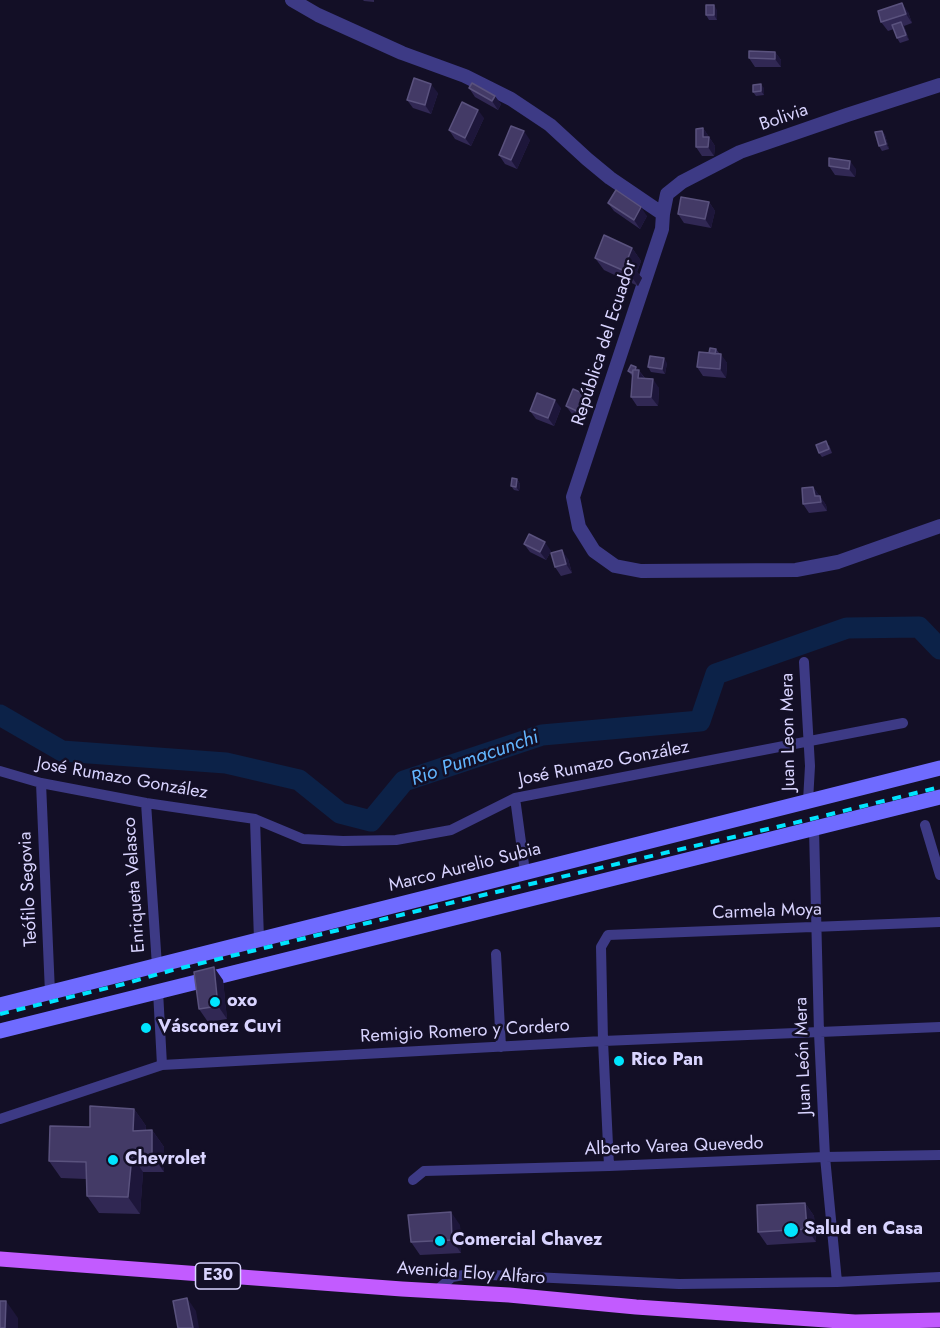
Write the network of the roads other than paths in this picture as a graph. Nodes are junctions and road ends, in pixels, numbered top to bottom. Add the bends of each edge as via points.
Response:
1 (292, 0) edge
2 (940, 85) edge
3 (663, 214) junction
4 (940, 526) edge
5 (804, 662) dead end
6 (903, 723) dead end
7 (808, 740) junction
8 (940, 768) edge
9 (0, 771) edge
10 (41, 783) junction
11 (940, 797) edge
12 (515, 798) junction
13 (808, 801) junction
14 (146, 802) junction
15 (255, 819) junction
16 (925, 825) dead end
17 (814, 829) junction
18 (525, 872) junction
19 (940, 875) edge
20 (940, 922) edge
21 (816, 927) junction
22 (259, 940) junction
23 (496, 954) dead end
24 (157, 966) junction
25 (158, 991) junction
26 (50, 993) junction
27 (0, 1005) edge
28 (940, 1028) edge
29 (0, 1031) edge
30 (819, 1033) junction
31 (603, 1041) junction
32 (501, 1047) junction
33 (162, 1065) junction
34 (0, 1119) edge
35 (940, 1155) edge
36 (825, 1157) junction
37 (609, 1166) junction
38 (413, 1180) dead end
39 (0, 1259) edge
40 (940, 1277) edge
41 (837, 1282) junction
42 (436, 1290) junction
43 (940, 1320) edge

1 - 3 street via 511,99 550,125 610,178
2 - 3 street, Bolivia via 740,152 667,194
3 - 4 street, República del Ecuador via 662,229 573,497 579,527 594,551 615,566 640,571 796,570 838,562
5 - 7 street, Juan Leon Mera
6 - 7 street, José Rumazo González
7 - 12 street, José Rumazo González
7 - 13 street, Juan Leon Mera
8 - 13 main road, Marco Aurelio Subia
9 - 10 street, José Rumazo González
10 - 14 street, José Rumazo González
10 - 26 street, Teófilo Segovia
11 - 17 main road
12 - 15 street, José Rumazo González via 451,830 396,840 303,839
12 - 18 street
13 - 18 main road, Marco Aurelio Subia
14 - 15 street, José Rumazo González
14 - 24 street, Enriqueta Velasco
15 - 22 street
16 - 19 street
17 - 21 street, Juan León Mera
17 - 25 main road
18 - 22 main road, Marco Aurelio Subia
20 - 21 street, Carmela Moya
21 - 30 street, Juan León Mera
21 - 31 street, Carmela Moya via 608,935 601,947
22 - 24 main road, Marco Aurelio Subia
23 - 32 street
24 - 26 main road, Marco Aurelio Subia
25 - 29 main road
25 - 33 street
26 - 27 main road, Marco Aurelio Subia
28 - 30 street, Remigio Romero y Cordero
30 - 31 street, Remigio Romero y Cordero
30 - 36 street, Juan León Mera
31 - 32 street, Remigio Romero y Cordero
31 - 37 street
32 - 33 street, Remigio Romero y Cordero
33 - 34 street, Remigio Romero y Cordero
35 - 36 street, Alberto Varea Quevedo
36 - 37 street, Alberto Varea Quevedo
36 - 41 street, Juan León Mera
37 - 38 street, Alberto Varea Quevedo via 424,1171
39 - 42 main road, Avenida Eloy Alfaro / E30
40 - 41 street
41 - 42 street via 679,1284 470,1274 452,1277
42 - 43 main road, Avenida Eloy Alfaro / E30 via 855,1322

